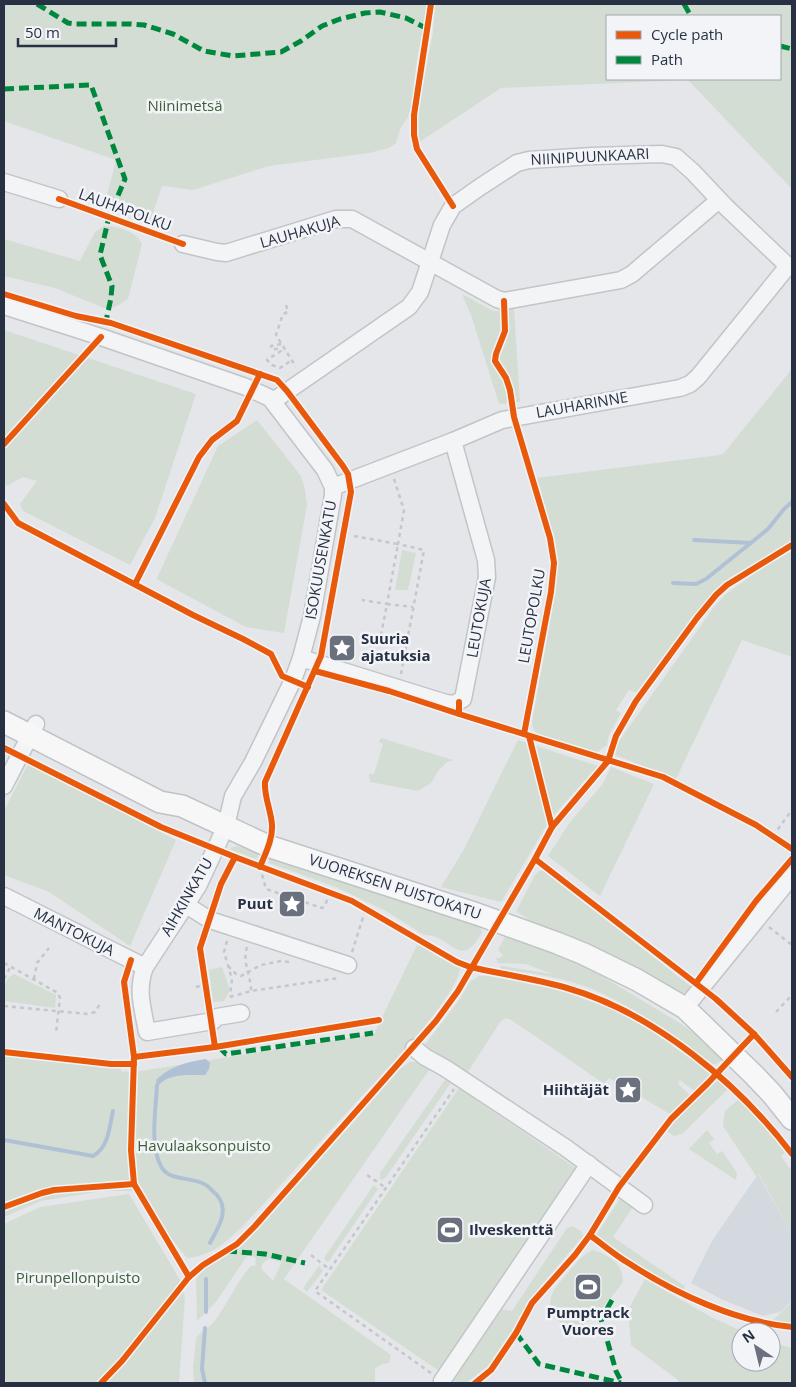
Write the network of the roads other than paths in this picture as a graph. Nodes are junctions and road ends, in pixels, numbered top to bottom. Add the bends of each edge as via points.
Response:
1 (4, 182) edge
2 (59, 199) dead end
3 (719, 200) junction
4 (183, 244) dead end
5 (430, 262) junction
6 (790, 264) edge
7 (4, 306) edge
8 (273, 401) junction
9 (452, 441) junction
10 (333, 487) junction
11 (301, 658) junction
12 (4, 707) edge
13 (4, 722) edge
14 (33, 729) junction
15 (4, 786) edge
16 (226, 826) junction
17 (792, 876) edge
18 (4, 896) edge
19 (186, 905) junction
20 (348, 965) road end
21 (145, 967) junction
22 (685, 1008) junction
23 (241, 1016) dead end
24 (414, 1048) dead end
25 (792, 1119) edge
26 (589, 1164) junction
27 (644, 1205) dead end
28 (442, 1381) road end

1 - 2 street
3 - 5 street, LAUHAKUJA via 621,280 507,300 497,299
3 - 5 street, NIINIPUUNKAARI via 676,157 662,154 524,161 456,204 443,222
3 - 6 street, LAUHARINNE
4 - 5 street, LAUHAKUJA via 226,253 348,218
5 - 8 street via 417,298 400,315
6 - 9 street, LAUHARINNE via 690,384 508,418
7 - 8 street, ISOKUUSENKATU via 246,387
8 - 10 street, ISOKUUSENKATU via 325,470
9 - 10 street, LAUHARINNE
9 - 11 street, LEUTOKUJA via 488,577 463,699 454,704
10 - 11 street, ISOKUUSENKATU via 312,616
11 - 16 street, ISOKUUSENKATU via 253,762 233,796
12 - 14 main road, VUOREKSEN PUISTOKATU
13 - 14 main road, VUOREKSEN PUISTOKATU
14 - 15 street
14 - 16 main road, VUOREKSEN PUISTOKATU via 166,791 182,806
16 - 19 street, AIHKINKATU
16 - 22 main road, VUOREKSEN PUISTOKATU via 268,846 477,914 584,954
17 - 22 street
18 - 21 street, MANTOKUJA
19 - 20 street via 231,928
19 - 21 street, AIHKINKATU
21 - 23 street via 139,984 147,1032 213,1021 218,1017
22 - 25 main road, VUOREKSEN PUISTOKATU via 754,1074
24 - 26 street
26 - 27 street
26 - 28 street

